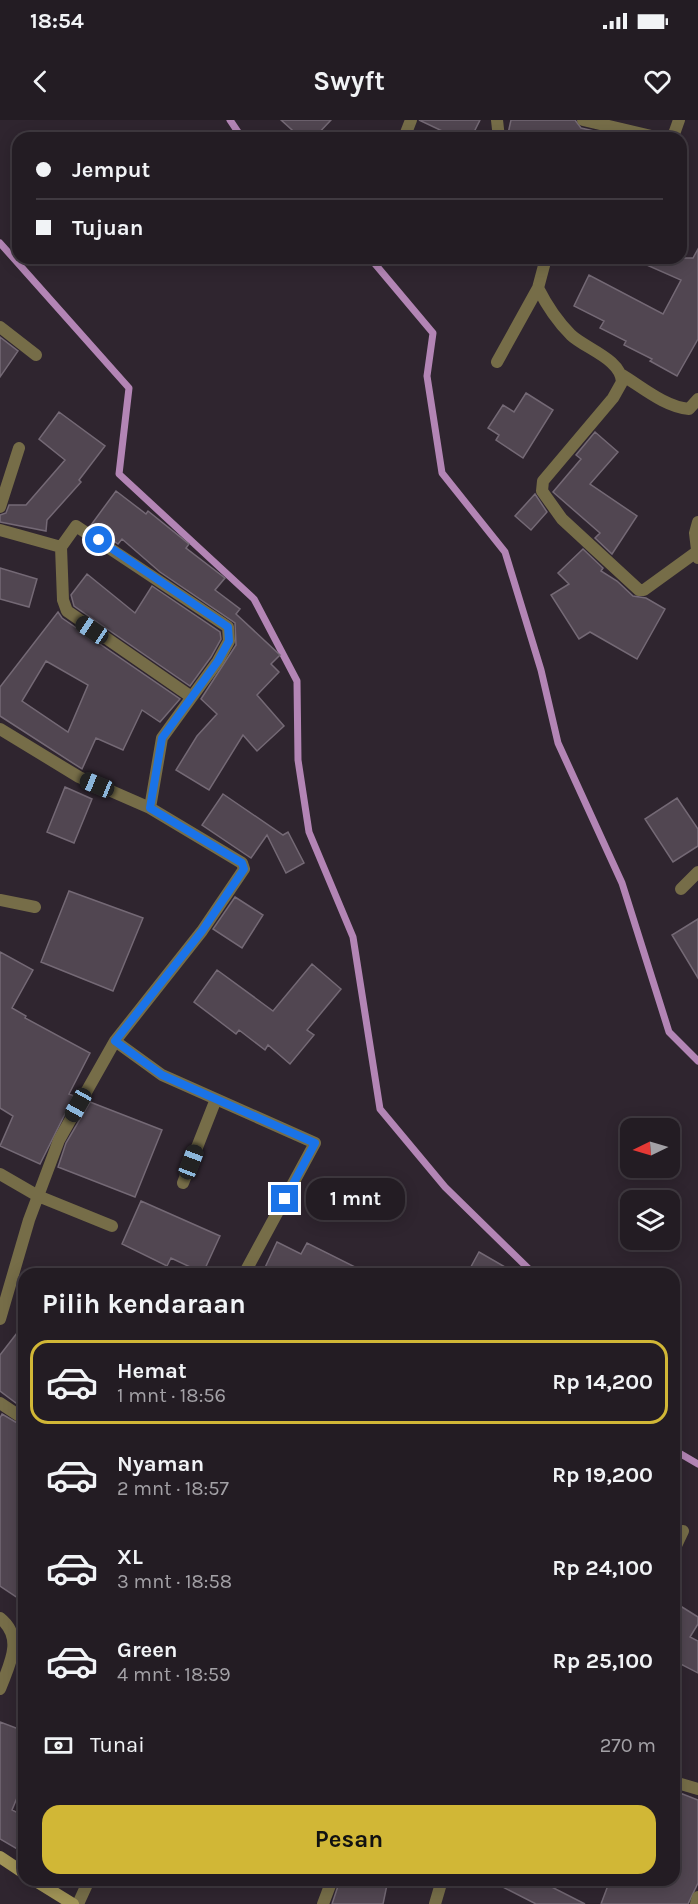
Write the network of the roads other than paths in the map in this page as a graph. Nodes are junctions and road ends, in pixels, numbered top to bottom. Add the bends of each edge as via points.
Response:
1 (583, 120) edge
2 (634, 132) edge
3 (544, 264) edge
4 (538, 288) junction
5 (0, 327) edge
6 (36, 355) dead end
7 (497, 362) dead end
8 (622, 375) junction
9 (698, 399) edge
10 (19, 448) dead end
11 (0, 507) edge
12 (698, 522) edge
13 (0, 530) edge
14 (61, 547) junction
15 (697, 556) edge
16 (190, 696) junction
17 (0, 729) edge
18 (150, 808) junction
19 (698, 872) edge
20 (681, 889) dead end
21 (0, 900) edge
22 (35, 907) dead end
23 (115, 1041) junction
24 (216, 1099) junction
25 (0, 1174) edge
26 (183, 1183) dead end
27 (38, 1196) junction
28 (112, 1226) dead end
29 (247, 1268) edge
30 (12, 1280) junction
31 (18, 1284) edge
32 (0, 1318) edge
33 (0, 1403) edge
34 (18, 1415) edge
35 (683, 1531) dead end
36 (680, 1537) edge
37 (0, 1618) edge
38 (0, 1689) edge
39 (680, 1784) edge
40 (698, 1789) edge
41 (0, 1857) edge
42 (18, 1869) edge
43 (44, 1886) edge
44 (86, 1886) edge
45 (330, 1886) edge
46 (440, 1886) edge
47 (698, 1897) edge
48 (72, 1904) edge
49 (78, 1904) edge
50 (323, 1904) edge
51 (435, 1904) edge
52 (696, 1904) edge

1 - 2 street
3 - 4 street
4 - 7 street
4 - 8 street via 571,335 618,368
5 - 6 street
8 - 9 street via 682,408 689,409
8 - 15 street via 613,398 543,481 542,491 562,519 639,590 645,590
10 - 11 street
12 - 15 street
13 - 14 street
14 - 16 street via 67,611
14 - 16 street via 76,526 228,627 229,641 218,661
16 - 18 street via 162,738
17 - 18 street via 79,777
18 - 23 street via 242,863 244,869 202,931
19 - 20 street
21 - 22 street
23 - 24 street via 162,1075
23 - 27 street via 59,1140
24 - 26 street
24 - 29 street via 315,1143
25 - 27 street
27 - 28 street
27 - 30 street
30 - 31 street
30 - 32 street
33 - 34 street
35 - 36 street
37 - 38 street via 14,1634 15,1647
39 - 40 street
41 - 42 street
43 - 48 street
44 - 49 street
45 - 50 street
46 - 51 street
47 - 52 street

